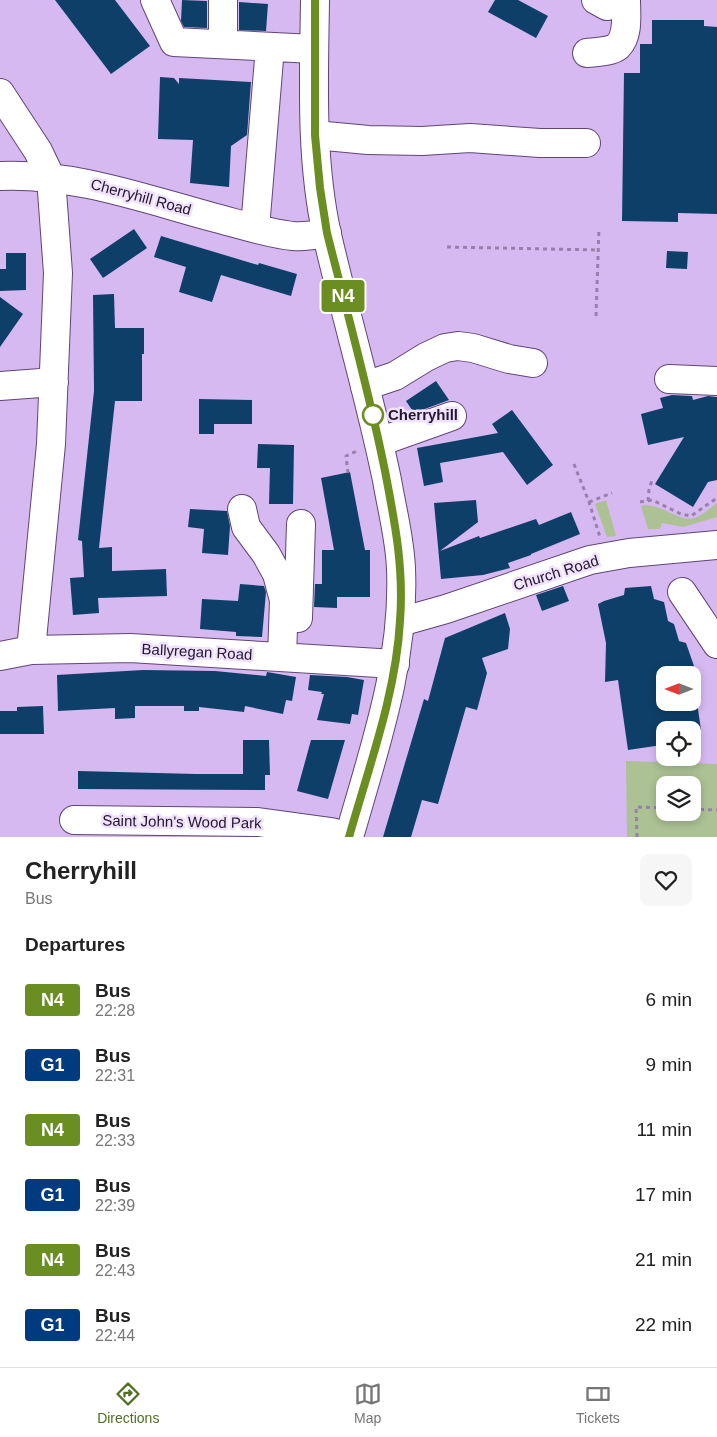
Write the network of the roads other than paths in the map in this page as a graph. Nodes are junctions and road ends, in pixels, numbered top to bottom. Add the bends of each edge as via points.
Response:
1 (156, 0) edge
2 (223, 0) edge
3 (315, 0) edge
4 (610, 2) edge
5 (223, 44) junction
6 (270, 47) junction
7 (314, 49) junction
8 (587, 53) dead end
9 (0, 93) edge
10 (315, 135) junction
11 (586, 143) dead end
12 (0, 176) edge
13 (51, 178) junction
14 (255, 228) junction
15 (327, 233) junction
16 (534, 363) dead end
17 (669, 379) dead end
18 (717, 381) edge
19 (54, 382) junction
20 (0, 386) edge
21 (366, 386) junction
22 (452, 416) dead end
23 (369, 446) junction
24 (242, 509) dead end
25 (301, 524) dead end
26 (717, 545) edge
27 (682, 592) dead end
28 (400, 622) junction
29 (717, 644) edge
30 (31, 650) junction
31 (0, 656) edge
32 (289, 657) junction
33 (394, 664) junction
34 (74, 820) dead end
35 (349, 837) edge

1 - 5 main road via 174,42
2 - 5 main road
3 - 7 main road
4 - 8 main road via 624,35 617,47
5 - 6 main road
6 - 7 main road
6 - 14 main road
7 - 10 main road
9 - 13 main road via 38,151
10 - 11 main road via 368,140 470,138
10 - 15 main road
12 - 13 main road, Cherryhill Road
13 - 14 main road, Cherryhill Road via 89,183
13 - 19 main road via 58,273
14 - 15 main road, Cherryhill Road via 292,236
15 - 21 main road
16 - 21 main road via 458,346 445,348 395,376
17 - 18 main road
19 - 20 main road
19 - 30 main road
21 - 23 main road
22 - 23 main road
23 - 28 main road via 396,525 400,558
24 - 32 main road via 246,527 277,574 284,600
25 - 32 main road
26 - 28 main road, Church Road via 590,560
27 - 29 main road
28 - 33 main road
30 - 31 main road, Ballyregan Road
30 - 32 main road, Ballyregan Road via 130,648
32 - 33 main road, Ballyregan Road
33 - 35 main road via 384,715
34 - 35 main road, Saint John's Wood Park via 258,822

